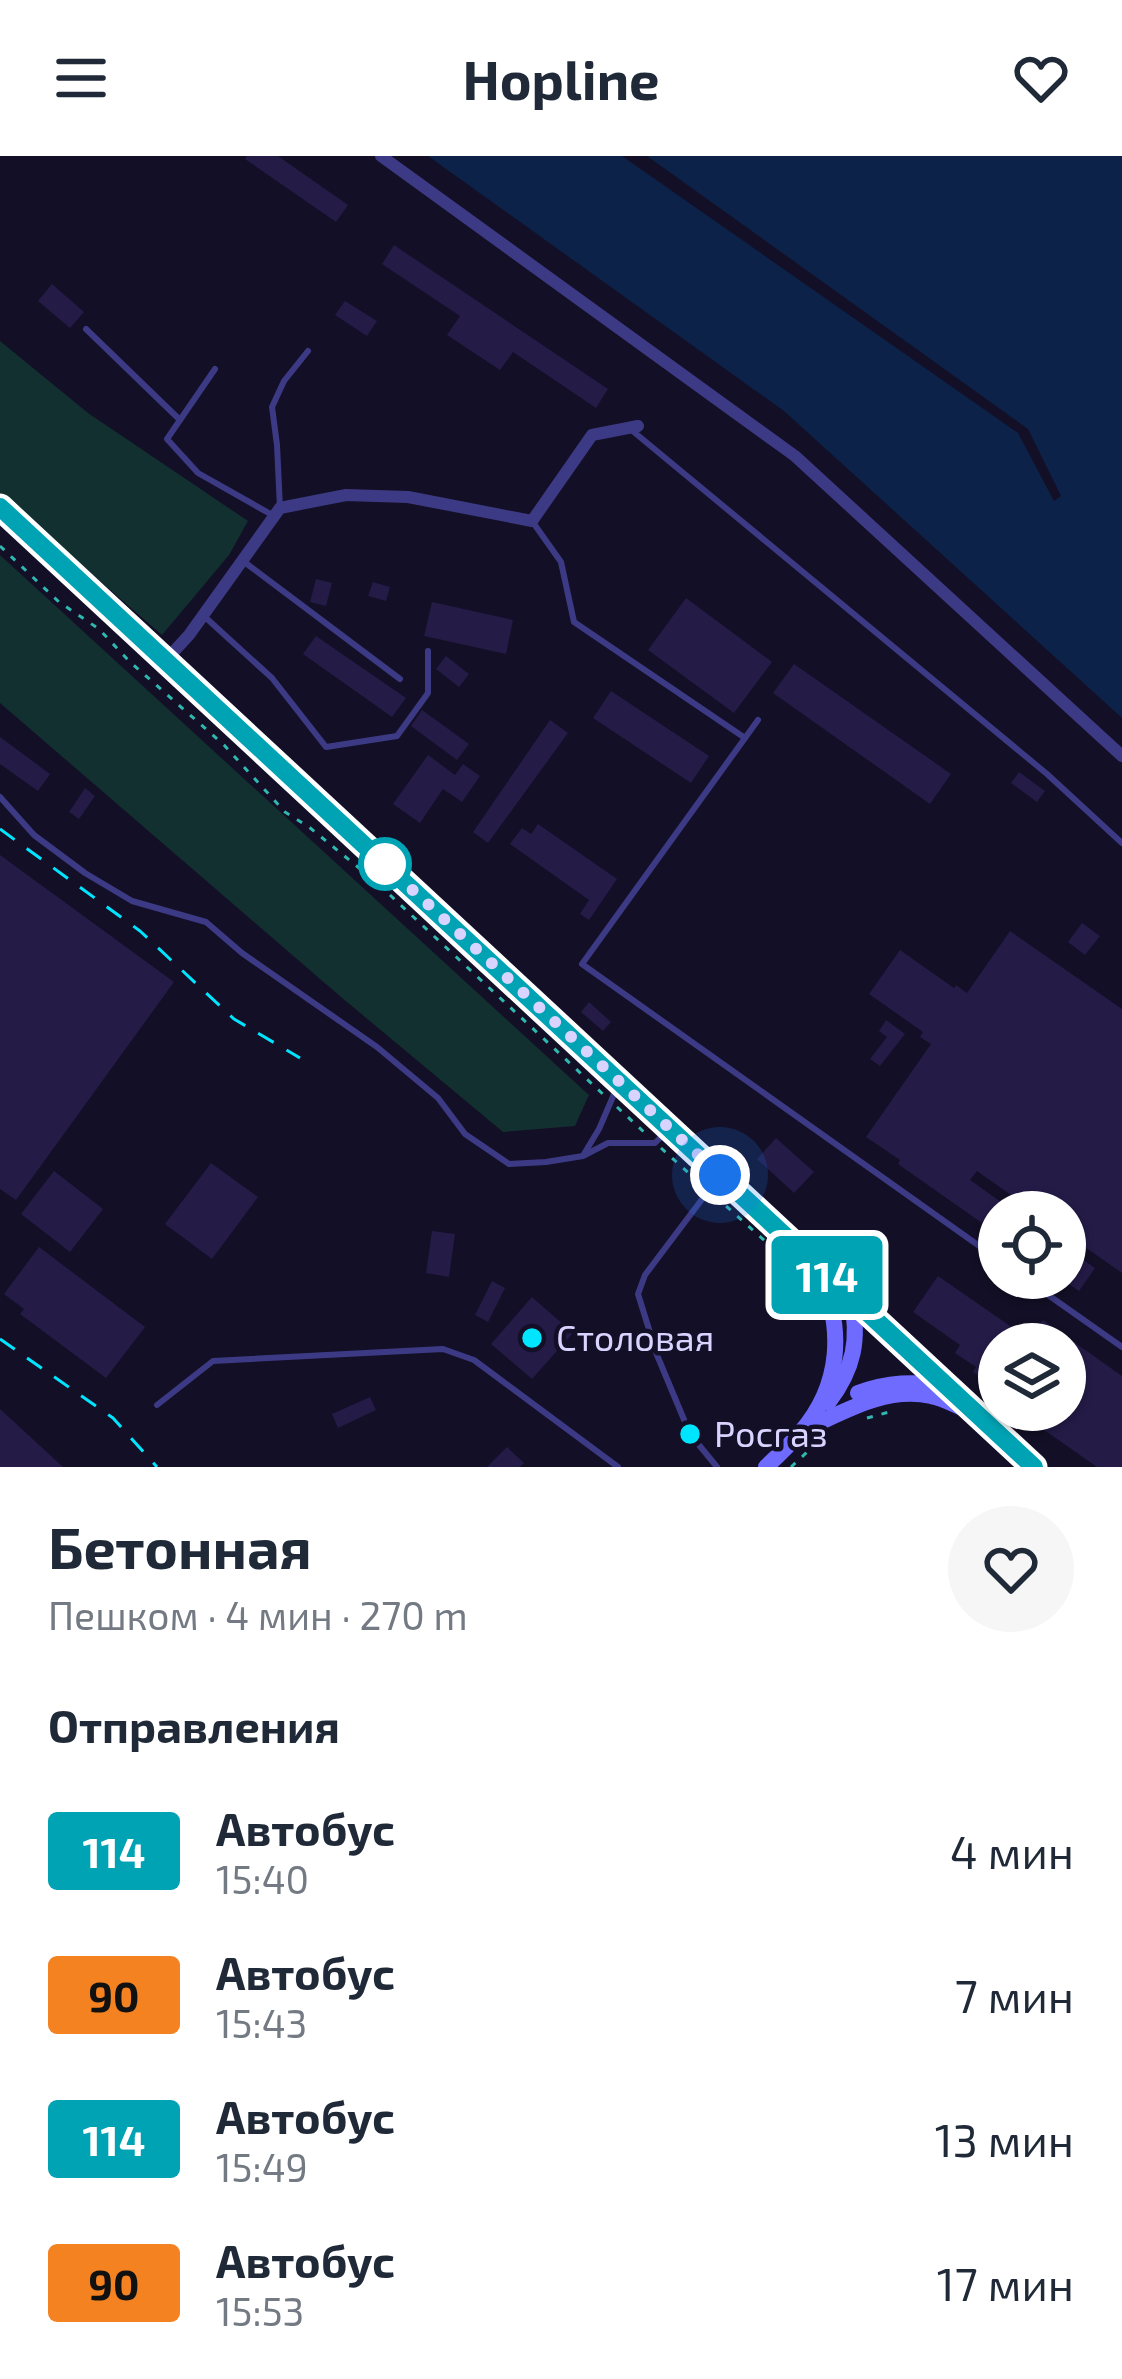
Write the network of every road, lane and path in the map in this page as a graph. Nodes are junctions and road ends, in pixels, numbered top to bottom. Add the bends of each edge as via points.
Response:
1 (381, 156) edge
2 (86, 329) dead end
3 (308, 351) dead end
4 (215, 369) dead end
5 (180, 420) junction
6 (633, 427) joint
7 (0, 507) edge
8 (277, 513) junction
9 (532, 521) junction
10 (0, 546) edge
11 (243, 561) junction
12 (202, 615) junction
13 (428, 651) dead end
14 (166, 660) junction
15 (400, 679) dead end
16 (758, 720) dead end
17 (745, 738) junction
18 (1122, 756) edge
19 (0, 797) edge
20 (1122, 843) edge
21 (619, 1082) junction
22 (611, 1102) junction
23 (670, 1128) junction
24 (656, 1143) junction
25 (583, 1156) junction
26 (714, 1183) junction
27 (978, 1245) edge
28 (816, 1265) junction
29 (850, 1297) junction
30 (1054, 1299) edge
31 (831, 1300) junction
32 (1122, 1347) edge
33 (948, 1387) junction
34 (158, 1405) dead end
35 (902, 1408) dead end
36 (977, 1414) junction
37 (860, 1420) dead end
38 (803, 1430) junction
39 (824, 1436) dead end
40 (618, 1467) edge
41 (716, 1467) edge
42 (766, 1467) edge
43 (791, 1467) edge
44 (1034, 1467) edge

1 - 18 street via 795,456
2 - 5 lane
3 - 8 lane via 272,407
4 - 5 lane
5 - 8 lane via 167,439 198,473
6 - 9 street via 592,435
6 - 20 lane
7 - 14 main road
8 - 9 street via 346,495 407,497
8 - 11 street
9 - 17 lane via 561,562 574,622
10 - 22 path
11 - 12 street
11 - 15 lane
12 - 13 lane via 272,678 326,747 397,736 428,692
12 - 14 street
14 - 21 main road
16 - 17 lane
17 - 27 lane via 582,964
19 - 25 lane via 85,873 132,901 206,922 377,1047 438,1098 465,1134 509,1164
21 - 22 lane
21 - 23 main road
22 - 24 path
22 - 25 lane
23 - 24 lane
23 - 26 main road
24 - 25 lane via 608,1143
24 - 26 path
26 - 28 main road
26 - 31 path
26 - 41 lane via 638,1294 680,1414
28 - 29 main road
28 - 31 main road
29 - 33 main road
29 - 38 main road via 857,1326 847,1372
30 - 32 lane
31 - 38 main road via 831,1373
33 - 36 main road
33 - 38 main road via 918,1382 863,1391
34 - 40 lane via 213,1360 443,1349 474,1360
35 - 37 path
36 - 38 main road via 931,1396 898,1395
36 - 44 main road
38 - 42 main road
39 - 43 path

